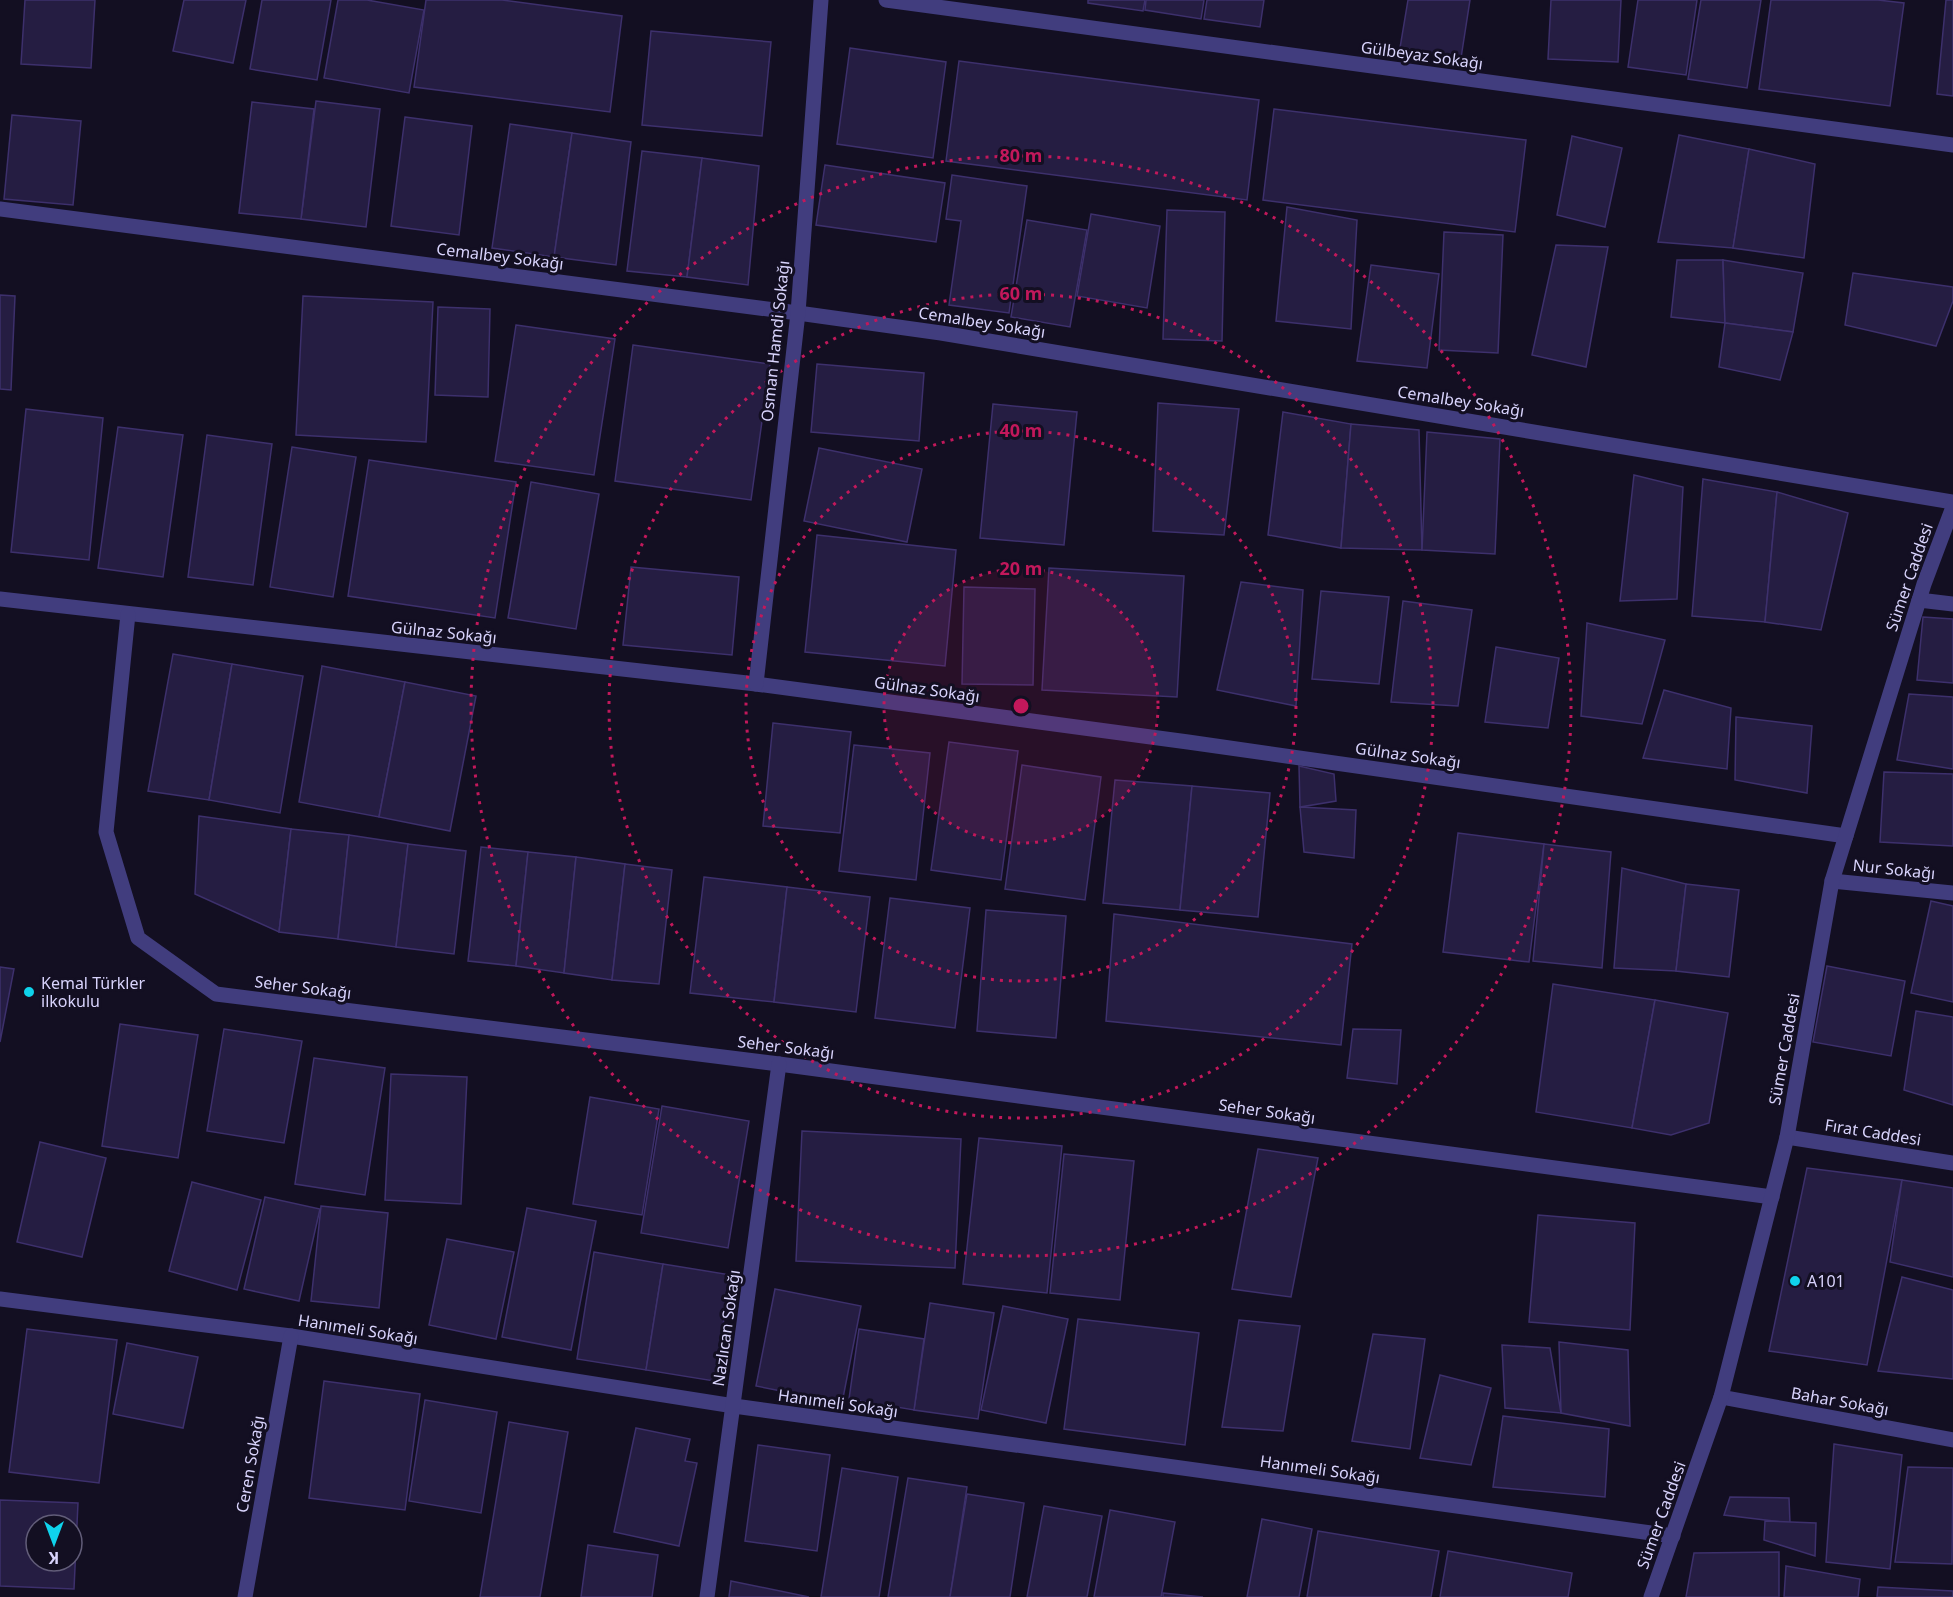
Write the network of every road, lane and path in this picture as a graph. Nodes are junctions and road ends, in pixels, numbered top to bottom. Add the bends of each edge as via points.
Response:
1 (821, 0) edge
2 (886, 0) edge
3 (1953, 145) edge
4 (0, 209) edge
5 (798, 313) junction
6 (1953, 501) edge
7 (1953, 507) edge
8 (0, 599) edge
9 (1919, 600) junction
10 (1953, 604) edge
11 (128, 614) junction
12 (756, 684) junction
13 (1846, 836) junction
14 (1832, 880) junction
15 (1953, 893) edge
16 (779, 1064) junction
17 (1787, 1137) junction
18 (1953, 1163) edge
19 (1772, 1197) junction
20 (0, 1299) edge
21 (291, 1336) junction
22 (1721, 1397) junction
23 (734, 1407) junction
24 (1953, 1440) edge
25 (1673, 1536) junction
26 (245, 1597) edge
27 (707, 1597) edge
28 (1651, 1597) edge

1 - 5 street, Osman Hamdi Sokağı
2 - 3 street, Gülbeyaz Sokağı
4 - 5 street, Cemalbey Sokağı
5 - 6 street, Cemalbey Sokağı via 941,333
5 - 12 street, Osman Hamdi Sokağı
7 - 9 street, Sümer Caddesi
8 - 11 street, Gülnaz Sokağı
9 - 10 street
9 - 13 street, Sümer Caddesi
11 - 12 street, Gülnaz Sokağı
11 - 16 street, Seher Sokağı via 106,832 138,938 216,994
12 - 13 street, Gülnaz Sokağı
13 - 14 street, Sümer Caddesi
14 - 15 street, Nur Sokağı
14 - 17 street, Sümer Caddesi
16 - 19 street, Seher Sokağı
16 - 23 street, Nazlıcan Sokağı
17 - 18 street, Fırat Caddesi
17 - 19 street, Sümer Caddesi
19 - 22 street, Sümer Caddesi
20 - 21 street, Hanımeli Sokağı
21 - 23 street, Hanımeli Sokağı
21 - 26 street, Ceren Sokağı
22 - 24 street, Bahar Sokağı
22 - 25 street, Sümer Caddesi
23 - 25 street, Hanımeli Sokağı
23 - 27 street, Nazlıcan Sokağı
25 - 28 street, Sümer Caddesi

